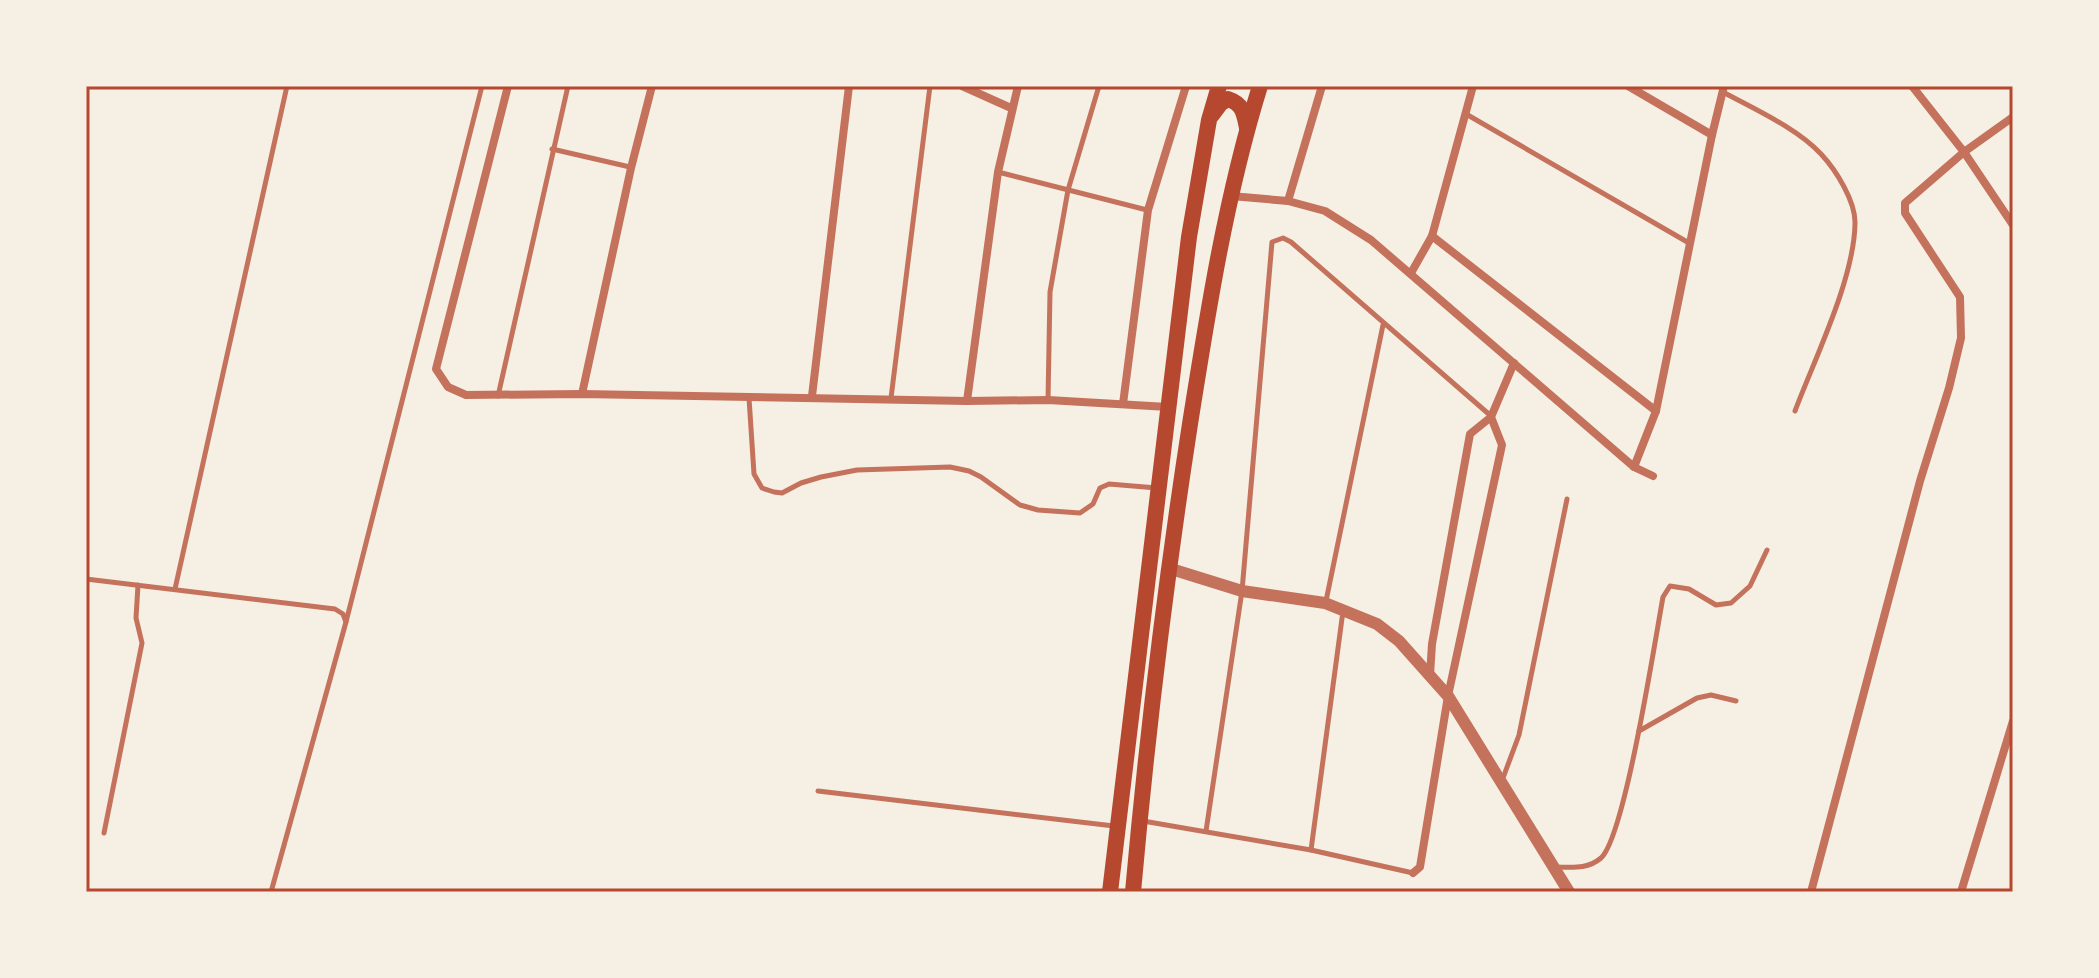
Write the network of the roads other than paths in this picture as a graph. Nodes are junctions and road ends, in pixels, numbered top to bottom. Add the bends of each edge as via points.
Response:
1 (287, 86) edge
2 (482, 86) edge
3 (508, 86) edge
4 (568, 86) edge
5 (652, 86) edge
6 (849, 86) edge
7 (930, 86) edge
8 (962, 86) edge
9 (1018, 86) edge
10 (1099, 86) edge
11 (1186, 86) edge
12 (1219, 86) edge
13 (1260, 86) edge
14 (1322, 86) edge
15 (1473, 86) edge
16 (1628, 86) edge
17 (1912, 86) edge
18 (1724, 89) edge
19 (1011, 108) junction
20 (1466, 114) junction
21 (2013, 117) edge
22 (1209, 120) junction
23 (1247, 128) junction
24 (1712, 135) junction
25 (552, 149) junction
26 (1964, 152) junction
27 (631, 168) junction
28 (998, 172) junction
29 (1068, 190) junction
30 (1231, 196) junction
31 (1288, 201) junction
32 (1148, 210) junction
33 (2013, 225) edge
34 (1432, 236) junction
35 (1690, 243) junction
36 (1411, 273) junction
37 (1383, 324) junction
38 (1514, 363) junction
39 (582, 394) junction
40 (498, 396) junction
41 (749, 396) junction
42 (812, 396) junction
43 (891, 398) junction
44 (1048, 400) junction
45 (967, 401) junction
46 (1123, 404) junction
47 (1168, 407) junction
48 (1656, 411) junction
49 (1795, 411) dead end
50 (1491, 417) junction
51 (1634, 467) junction
52 (1653, 476) dead end
53 (1158, 488) junction
54 (1567, 499) dead end
55 (1767, 550) dead end
56 (1168, 568) junction
57 (86, 579) edge
58 (138, 585) junction
59 (175, 589) junction
60 (1242, 591) junction
61 (1325, 603) junction
62 (1344, 610) junction
63 (346, 622) junction
64 (1430, 675) junction
65 (1448, 696) junction
66 (1736, 701) dead end
67 (2013, 721) edge
68 (1638, 731) junction
69 (1501, 784) junction
70 (818, 791) dead end
71 (1139, 820) junction
72 (1119, 826) junction
73 (1206, 831) junction
74 (104, 833) dead end
75 (1311, 850) junction
76 (1553, 867) junction
77 (1413, 873) joint
78 (271, 892) edge
79 (1110, 892) edge
80 (1133, 892) edge
81 (1569, 892) edge
82 (1811, 892) edge
83 (1961, 892) edge

1 - 59 lane
2 - 63 lane
3 - 40 street via 436,369 448,387 466,395
4 - 25 lane
5 - 27 street
6 - 42 street
7 - 43 lane
8 - 19 street
9 - 19 street
10 - 29 lane
11 - 32 street
12 - 22 highway
13 - 23 highway
14 - 31 street
15 - 20 street
16 - 24 street
17 - 26 street
18 - 24 street
18 - 49 lane via 1820,152 1843,182 1856,221 1849,267
19 - 28 street
20 - 34 street
20 - 35 lane
21 - 26 street
22 - 23 highway via 1228,99 1240,105
22 - 47 highway
23 - 30 highway
24 - 35 street
25 - 27 lane
25 - 40 lane
26 - 33 street
26 - 82 street via 1905,203 1905,213 1960,297 1961,338
27 - 39 street
28 - 29 lane
28 - 45 street
29 - 32 lane
29 - 44 lane via 1050,292
30 - 31 street
30 - 56 highway
31 - 36 street via 1325,211
32 - 46 street
34 - 36 street
34 - 48 street
35 - 48 street
36 - 38 street
37 - 50 lane
37 - 60 lane via 1291,242 1272,242
37 - 61 lane
38 - 50 street
38 - 51 street
39 - 40 street
39 - 41 street
41 - 42 street
41 - 53 lane via 754,474 762,488 774,492 857,470 950,467 981,477 1020,505 1080,513 1109,484
42 - 43 street
43 - 45 street
44 - 45 street
44 - 46 street
46 - 47 street
47 - 53 highway
48 - 51 street
50 - 64 street via 1470,434
50 - 65 street via 1502,445
51 - 52 street
53 - 72 highway
54 - 69 lane via 1519,735
55 - 68 lane via 1750,586 1731,603 1716,605 1689,589 1670,586 1663,597
56 - 60 street
56 - 71 highway
57 - 58 lane
58 - 59 lane
58 - 74 lane via 136,618 142,643
59 - 63 lane via 335,609
60 - 61 street
60 - 73 lane
61 - 62 street
62 - 64 street via 1377,624
62 - 75 lane
63 - 78 lane
64 - 65 street
65 - 69 street
65 - 77 street via 1420,867
66 - 68 lane via 1711,695 1697,698
67 - 83 street
68 - 76 lane via 1617,825 1602,857 1584,867
69 - 76 street
70 - 72 lane
71 - 73 lane
71 - 80 highway
72 - 79 highway
73 - 75 lane
75 - 77 lane
76 - 81 street

